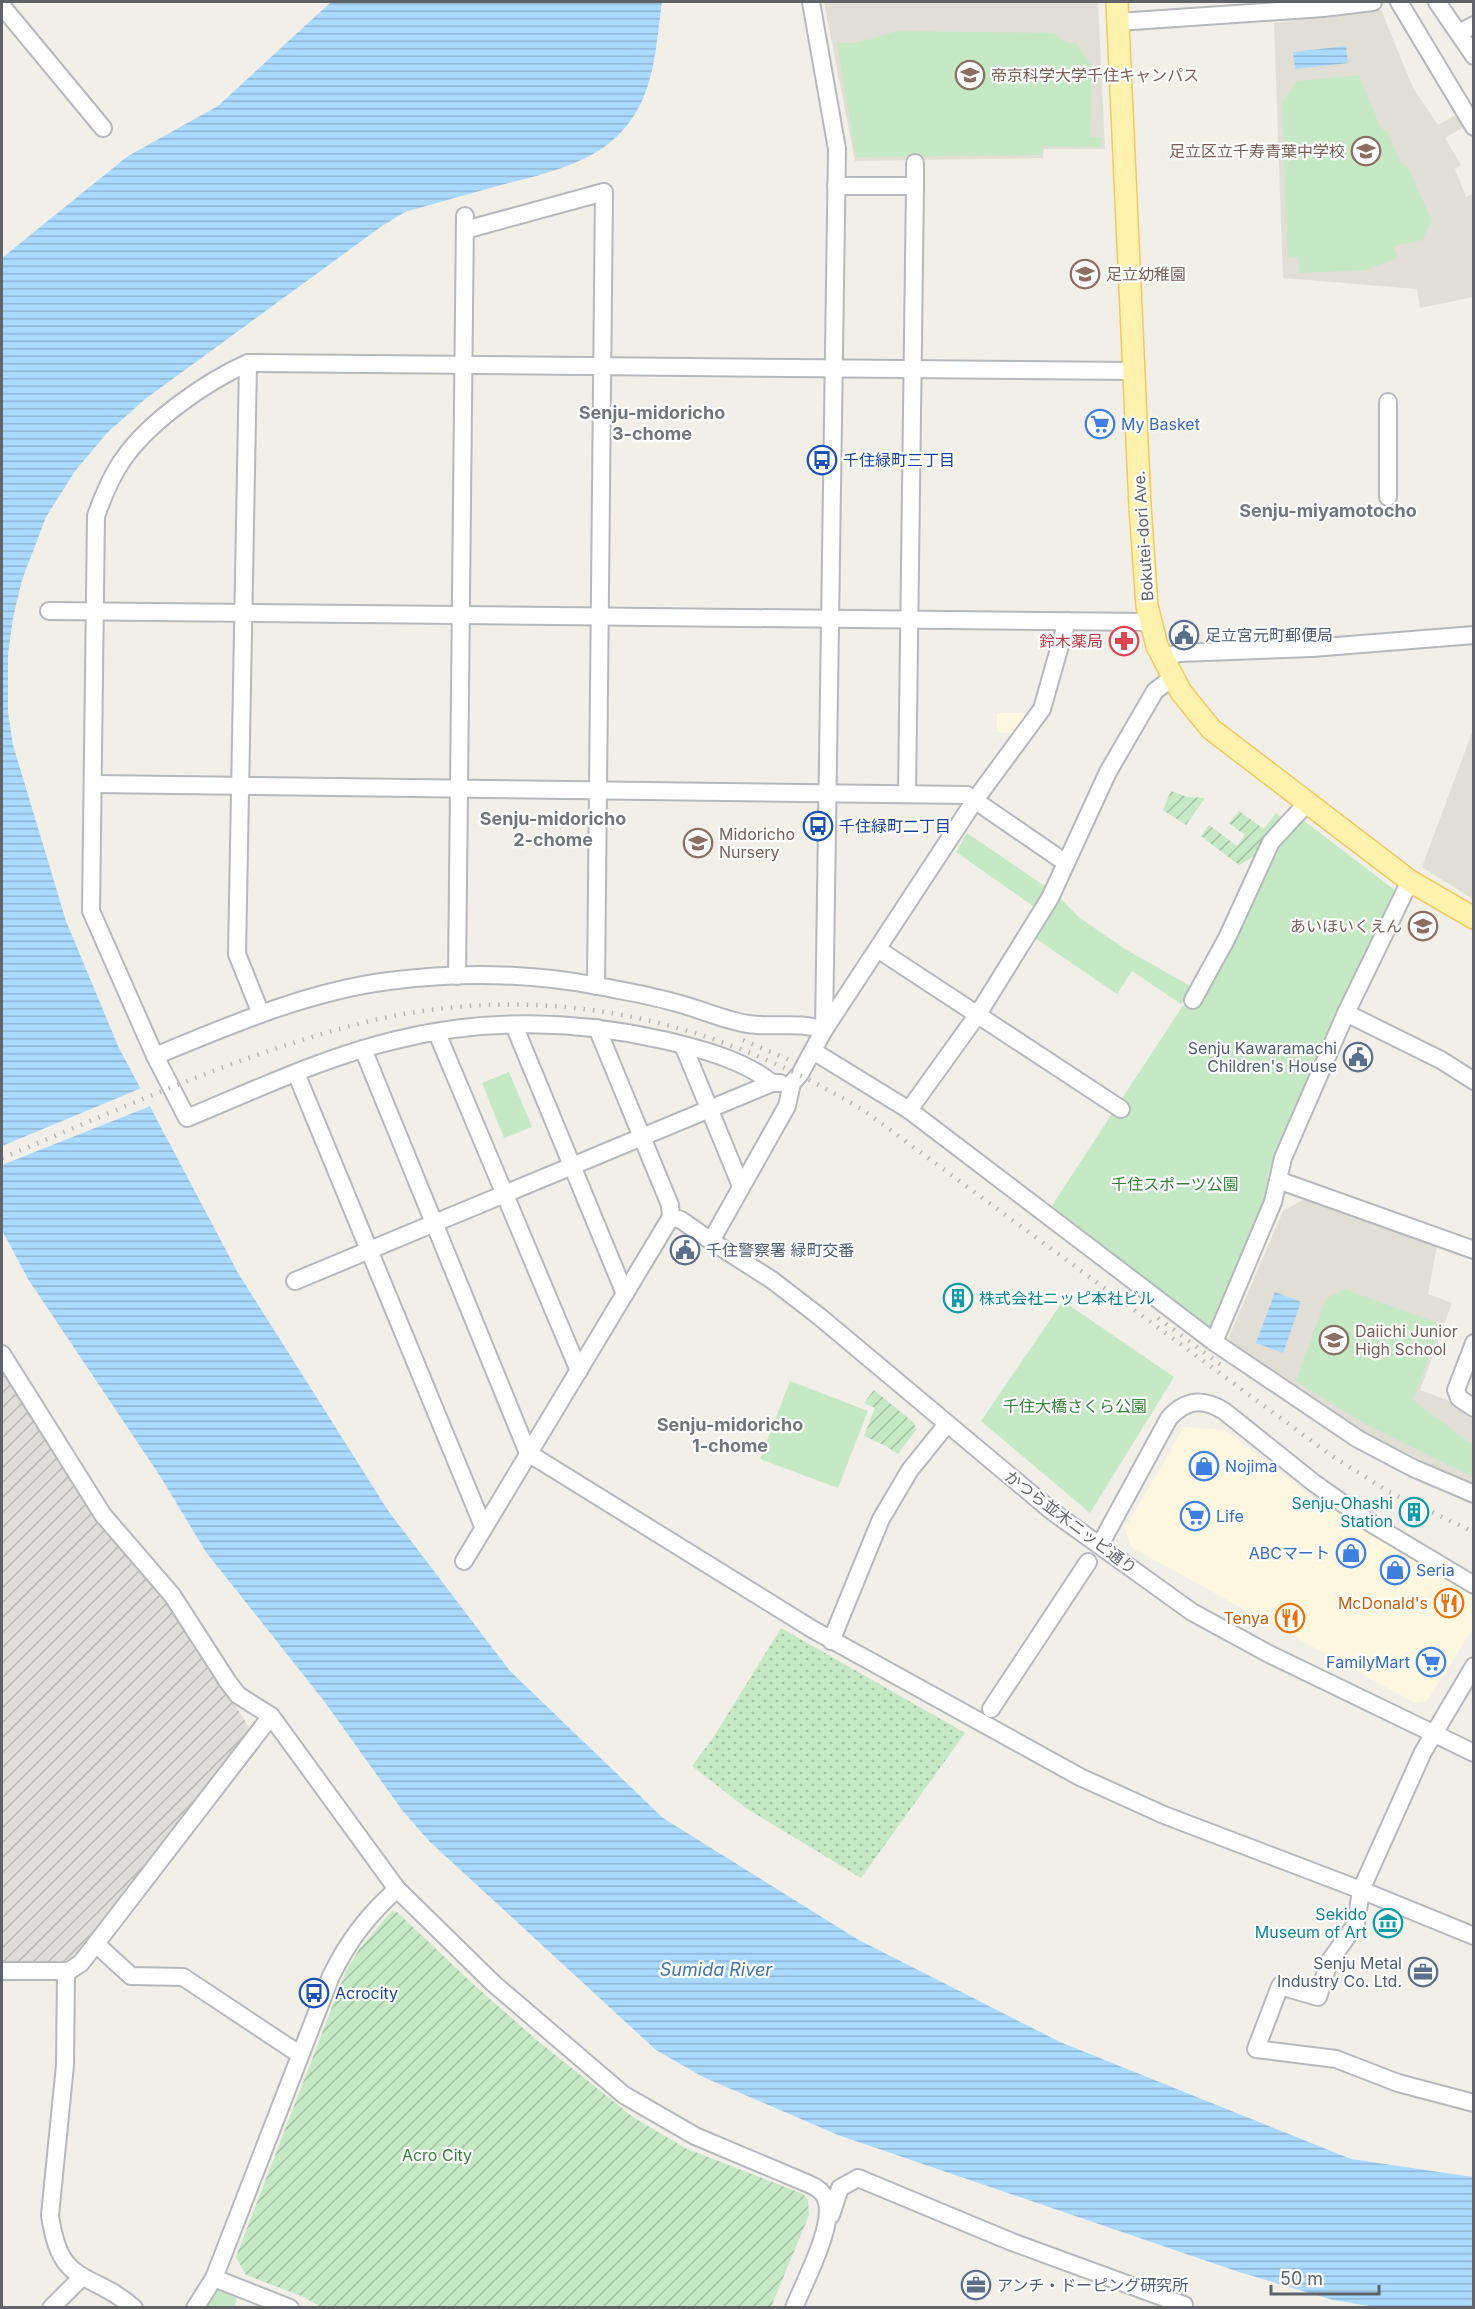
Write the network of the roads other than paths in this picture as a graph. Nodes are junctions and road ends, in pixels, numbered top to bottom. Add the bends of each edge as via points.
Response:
1 (811, 2) edge
2 (1373, 2) edge
3 (1399, 2) edge
4 (1437, 2) edge
5 (2, 6) edge
6 (1192, 10) edge
7 (1117, 12) edge
8 (1473, 25) edge
9 (1459, 33) junction
10 (1473, 56) edge
11 (1473, 127) edge
12 (103, 128) dead end
13 (915, 163) dead end
14 (836, 186) junction
15 (915, 186) junction
16 (248, 363) junction
17 (464, 365) junction
18 (602, 366) junction
19 (831, 368) junction
20 (912, 369) junction
21 (1133, 371) junction
22 (1388, 402) dead end
23 (1388, 497) dead end
24 (49, 610) dead end
25 (94, 611) junction
26 (244, 612) junction
27 (460, 615) junction
28 (601, 616) junction
29 (830, 619) junction
30 (909, 620) junction
31 (1067, 621) junction
32 (1150, 622) junction
33 (1473, 635) edge
34 (1162, 658) junction
35 (1172, 678) junction
36 (93, 784) junction
37 (242, 786) junction
38 (458, 789) junction
39 (598, 790) junction
40 (828, 793) junction
41 (907, 794) junction
42 (975, 801) junction
43 (1306, 803) junction
44 (1066, 863) junction
45 (1410, 881) junction
46 (1473, 918) edge
47 (879, 950) junction
48 (457, 976) junction
49 (596, 986) junction
50 (1193, 1000) dead end
51 (1346, 1013) junction
52 (261, 1014) junction
53 (978, 1014) junction
54 (514, 1025) junction
55 (597, 1028) junction
56 (824, 1030) junction
57 (437, 1032) junction
58 (684, 1045) junction
59 (363, 1049) junction
60 (813, 1051) junction
61 (155, 1056) junction
62 (296, 1073) junction
63 (1473, 1081) edge
64 (772, 1083) junction
65 (792, 1083) junction
66 (709, 1109) junction
67 (1121, 1109) dead end
68 (909, 1110) junction
69 (642, 1137) junction
70 (573, 1167) junction
71 (1278, 1180) junction
72 (741, 1186) junction
73 (506, 1195) junction
74 (671, 1217) junction
75 (435, 1224) junction
76 (711, 1241) junction
77 (1473, 1250) edge
78 (369, 1251) junction
79 (295, 1281) dead end
80 (625, 1294) junction
81 (1214, 1342) junction
82 (1473, 1343) edge
83 (2, 1354) edge
84 (579, 1371) junction
85 (1473, 1408) edge
86 (947, 1424) junction
87 (528, 1453) junction
88 (1473, 1494) edge
89 (483, 1526) junction
90 (1101, 1545) junction
91 (464, 1561) dead end
92 (1088, 1562) dead end
93 (1473, 1585) edge
94 (831, 1641) junction
95 (1473, 1666) edge
96 (991, 1709) dead end
97 (271, 1716) junction
98 (1434, 1734) junction
99 (1473, 1753) edge
100 (397, 1889) junction
101 (1361, 1890) junction
102 (1473, 1936) edge
103 (96, 1944) junction
104 (2, 1971) edge
105 (66, 1971) junction
106 (299, 2054) junction
107 (1473, 2103) edge
108 (826, 2227) junction
109 (81, 2278) junction
110 (214, 2278) junction
111 (51, 2307) edge
112 (134, 2307) edge
113 (195, 2307) edge
114 (290, 2307) edge
115 (794, 2307) edge
116 (1182, 2307) edge

1 - 14 street via 837,149
2 - 6 street
3 - 11 street
4 - 9 street
5 - 12 street
6 - 7 street
7 - 21 main road, Bokutei-dori Ave.
8 - 9 street
9 - 10 street
13 - 15 street
14 - 15 street
14 - 19 street
15 - 20 street
16 - 17 street
16 - 25 street via 214,381 170,413 124,458 96,516
16 - 26 street
17 - 18 street
17 - 18 street via 465,223 604,192
17 - 27 street
18 - 19 street
18 - 28 street
19 - 20 street
19 - 29 street
20 - 21 street
20 - 30 street
21 - 32 main road, Bokutei-dori Ave.
22 - 23 street
24 - 25 street
25 - 26 street
25 - 36 street
26 - 27 street
26 - 37 street
27 - 28 street
27 - 38 street
28 - 29 street
28 - 39 street
29 - 30 street
29 - 40 street
30 - 31 street
30 - 41 street
31 - 32 street
31 - 42 street via 1042,709
32 - 34 main road, Bokutei-dori Ave.
33 - 34 street via 1312,648 1179,653
34 - 35 main road, Bokutei-dori Ave.
35 - 43 main road, Bokutei-dori Ave. via 1210,729
35 - 44 street via 1155,692 1108,772
36 - 37 street
36 - 61 street via 91,911
37 - 38 street
37 - 52 street via 237,954
38 - 39 street
38 - 48 street
39 - 40 street
39 - 49 street
40 - 41 street
40 - 56 street
41 - 42 street via 967,795
42 - 44 street
42 - 47 street
43 - 45 main road, Bokutei-dori Ave.
43 - 50 street via 1271,842 1227,938
44 - 53 street via 1050,898
45 - 46 main road, Bokutei-dori Ave.
45 - 51 street
47 - 53 street
47 - 56 street
48 - 49 street via 526,976
48 - 52 street via 388,981
49 - 56 street via 673,1001 748,1024 798,1024
51 - 63 street via 1441,1060
51 - 71 street via 1283,1158
52 - 61 street
53 - 67 street
53 - 68 street
54 - 55 street
54 - 57 street
54 - 70 street
55 - 58 street
55 - 69 street
56 - 60 street
57 - 59 street
57 - 73 street
58 - 64 street via 758,1072
58 - 66 street
59 - 62 street
59 - 75 street
60 - 65 street
60 - 68 street
61 - 62 street via 187,1118
62 - 78 street
64 - 65 street
64 - 66 street
65 - 72 street via 788,1106
66 - 69 street
66 - 72 street
68 - 81 street
69 - 70 street
69 - 74 street via 670,1205
70 - 73 street
70 - 80 street
71 - 77 street
71 - 81 street via 1273,1202
72 - 76 street
73 - 75 street
73 - 84 street
74 - 76 street, かつら並木ニッピ通り
74 - 80 street
75 - 78 street
75 - 87 street
76 - 86 street, かつら並木ニッピ通り via 772,1280
78 - 79 street
78 - 89 street
80 - 84 street
81 - 88 street via 1358,1439
82 - 85 street via 1456,1390 1459,1398
83 - 97 street via 103,1515 172,1594 238,1695
84 - 87 street
86 - 90 street, かつら並木ニッピ通り via 1053,1512
86 - 94 street via 910,1470 880,1520
87 - 89 street
87 - 94 street
89 - 91 street
90 - 93 street via 1169,1418 1178,1408 1200,1401 1224,1411 1372,1524
90 - 98 street, かつら並木ニッピ通り via 1192,1612
92 - 96 street
94 - 101 street via 1080,1778 1164,1815
95 - 98 street
97 - 100 street
97 - 103 street
98 - 99 street, かつら並木ニッピ通り
98 - 101 street via 1409,1780
100 - 106 street via 346,1944
100 - 108 street via 494,1984 624,2095 695,2136 818,2188 827,2200
101 - 102 street
101 - 107 street via 1356,1924 1329,1962 1318,1996 1280,1986 1256,2049 1336,2059 1398,2083
103 - 105 street via 81,1963
103 - 106 street via 130,1976 183,1977
104 - 105 street
105 - 109 street via 65,2065 50,2215 58,2250
106 - 110 street
108 - 115 street
108 - 116 street via 840,2188 858,2178
109 - 111 street
109 - 112 street
110 - 113 street
110 - 114 street

